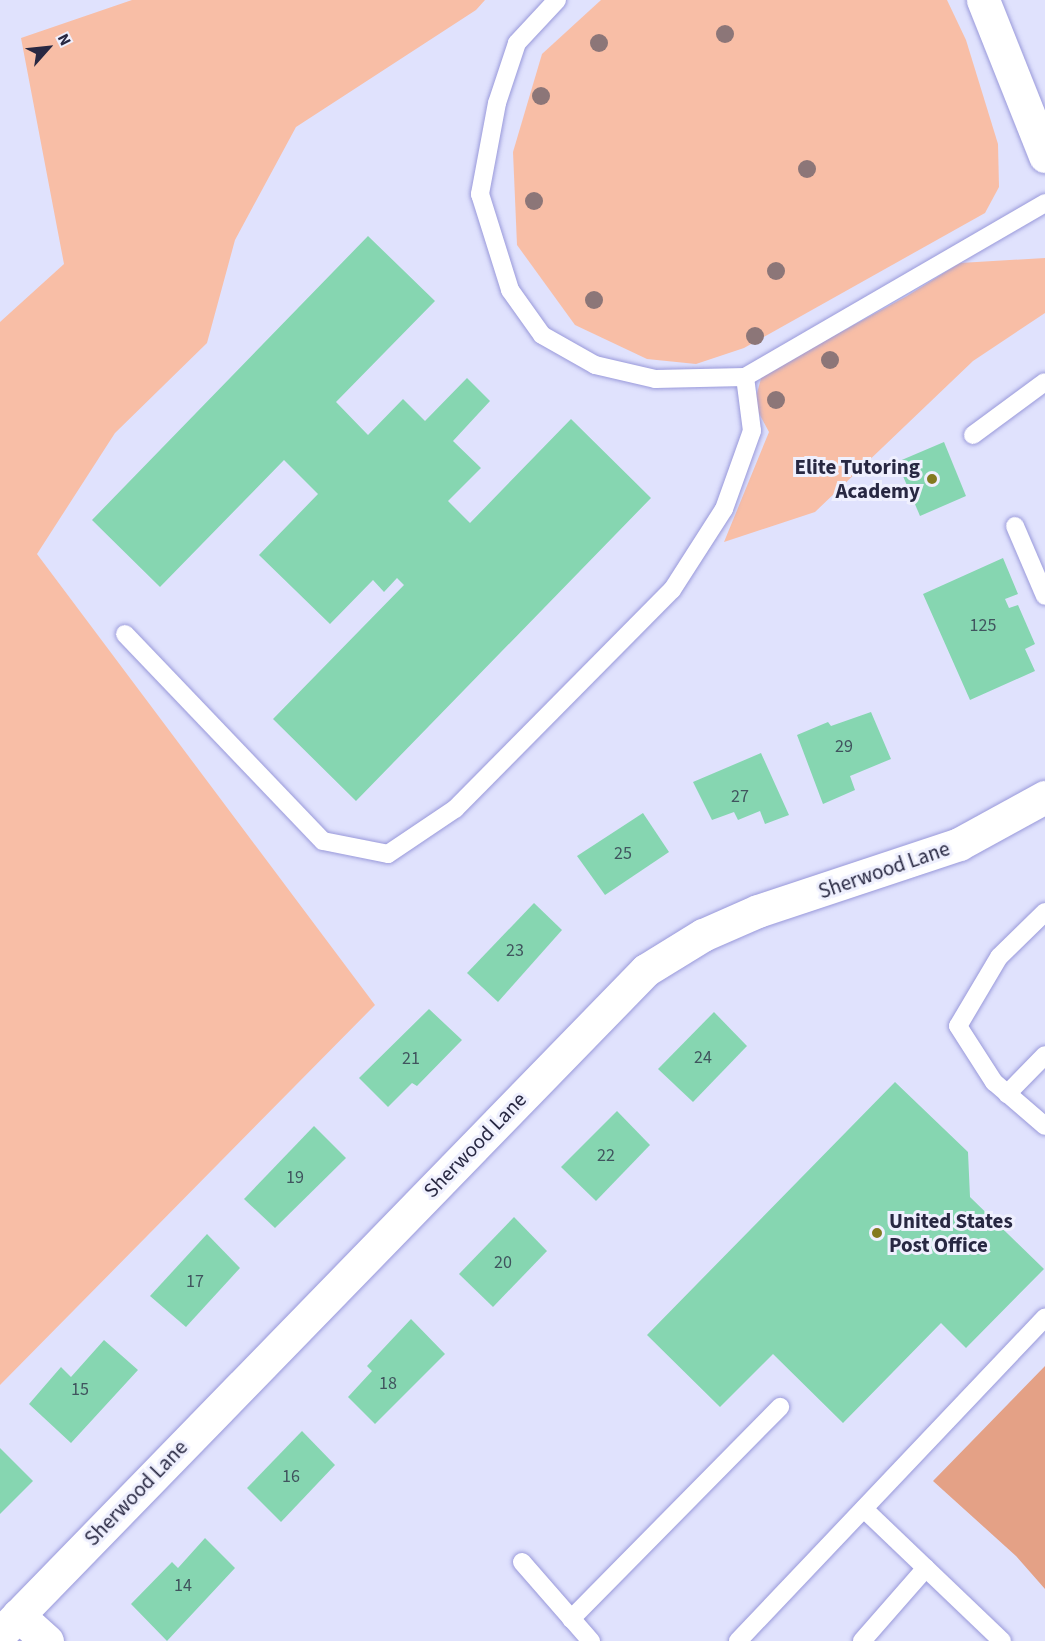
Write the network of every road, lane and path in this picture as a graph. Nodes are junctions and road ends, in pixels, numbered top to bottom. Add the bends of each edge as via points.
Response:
1 (557, 0) edge
2 (983, 0) edge
3 (1045, 156) edge
4 (1045, 203) edge
5 (745, 377) junction
6 (1045, 382) edge
7 (973, 435) dead end
8 (1015, 526) dead end
9 (1045, 596) edge
10 (125, 634) dead end
11 (1042, 805) edge
12 (1045, 912) edge
13 (1045, 1055) edge
14 (1007, 1094) junction
15 (1045, 1126) edge
16 (1045, 1317) edge
17 (780, 1407) dead end
18 (864, 1509) junction
19 (522, 1562) dead end
20 (926, 1568) junction
21 (571, 1619) junction
22 (9, 1624) edge
23 (47, 1641) edge
24 (591, 1641) edge
25 (738, 1641) edge
26 (862, 1641) edge
27 (1002, 1641) edge

1 - 5 lane via 517,42 497,103 480,194 510,290 542,335 595,364 655,379
2 - 3 street
4 - 5 lane
5 - 10 lane via 752,431 724,509 672,590 455,809 388,854 323,841
6 - 7 lane
8 - 9 lane
11 - 22 street, Sherwood Lane via 959,844 758,911 703,935 646,970
12 - 14 lane via 999,957 958,1026 994,1082
13 - 14 lane
14 - 15 lane
16 - 18 lane
17 - 21 lane
18 - 20 lane
18 - 25 lane
19 - 21 lane
20 - 26 lane
20 - 27 lane
21 - 24 lane
22 - 23 street

